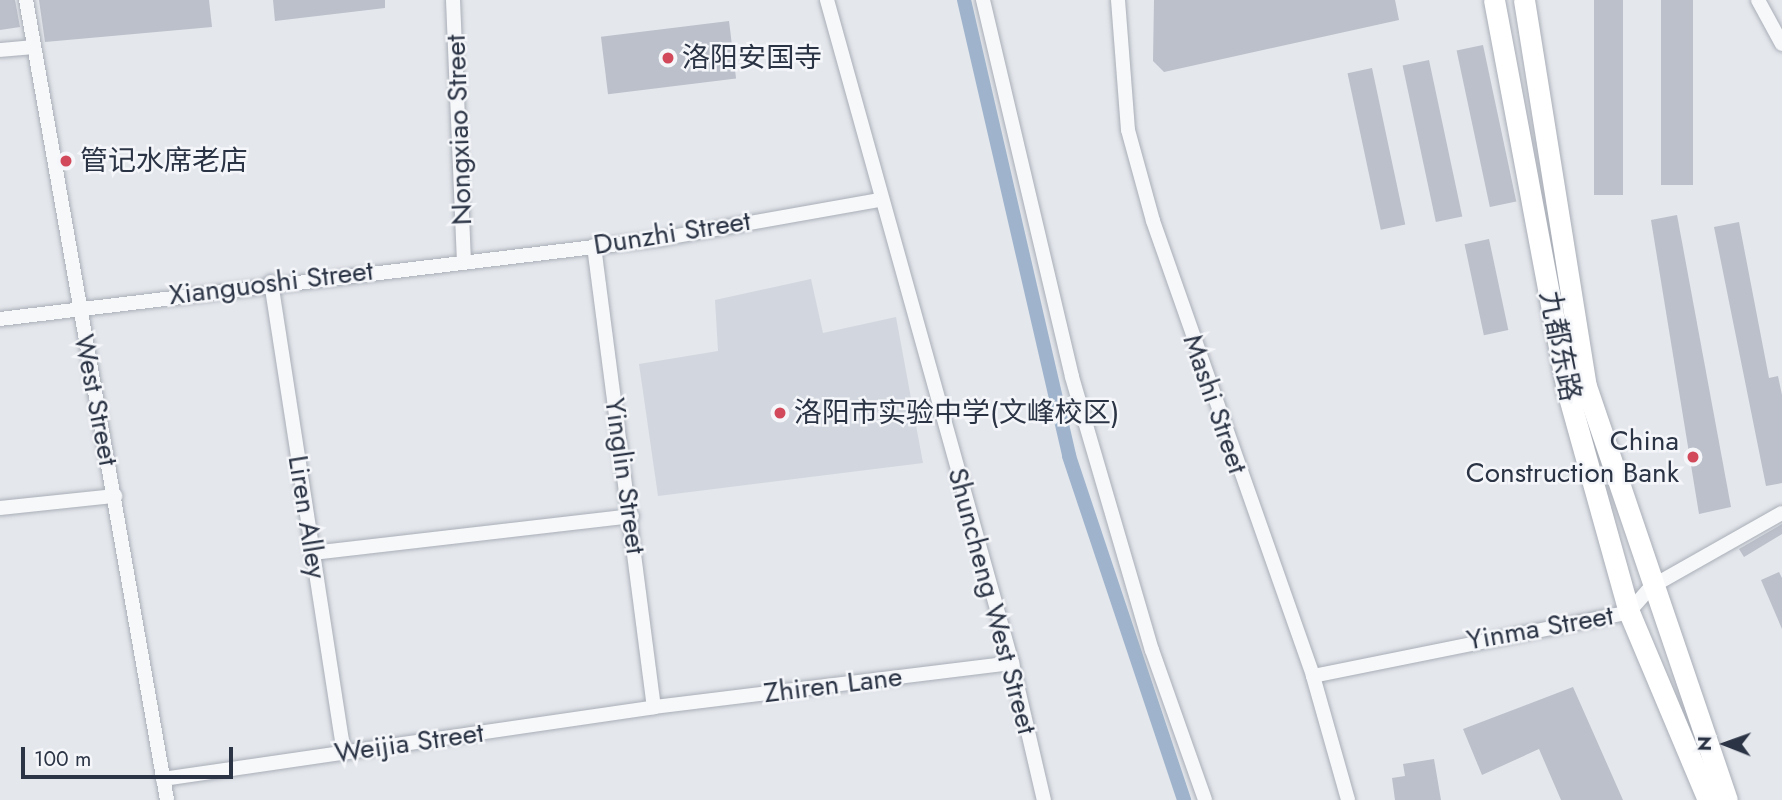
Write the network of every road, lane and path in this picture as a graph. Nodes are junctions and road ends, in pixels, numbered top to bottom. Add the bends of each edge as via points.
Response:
1 (26, 0) edge
2 (453, 0) edge
3 (827, 0) edge
4 (983, 0) edge
5 (1118, 0) edge
6 (1494, 0) edge
7 (1524, 0) edge
8 (1758, 0) edge
9 (1782, 44) edge
10 (33, 47) junction
11 (0, 50) edge
12 (879, 200) junction
13 (594, 246) junction
14 (464, 260) junction
15 (271, 282) junction
16 (78, 306) junction
17 (0, 319) edge
18 (115, 496) junction
19 (0, 508) edge
20 (1782, 513) edge
21 (632, 516) junction
22 (313, 553) junction
23 (1651, 587) junction
24 (1629, 612) junction
25 (1012, 663) junction
26 (1313, 676) junction
27 (654, 707) junction
28 (344, 752) junction
29 (163, 779) junction
30 (167, 800) edge
31 (1044, 800) edge
32 (1205, 800) edge
33 (1348, 800) edge
34 (1708, 800) edge
35 (1727, 800) edge

1 - 10 street, West Street
2 - 14 street, Nongxiao Street
3 - 12 street, Shuncheng West Street
4 - 32 street via 1072,377 1152,650
5 - 26 street, Mashi Street via 1128,130 1153,221
6 - 24 highway, 九都东路 via 1567,390
7 - 23 highway, 九都东路 via 1586,386
8 - 9 street
10 - 11 street
10 - 16 street, West Street
12 - 13 street, Dunzhi Street
12 - 25 street, Shuncheng West Street
13 - 14 street, Dunzhi Street
13 - 21 street, Yinglin Street
14 - 15 street, Xianguoshi Street
15 - 16 street, Xianguoshi Street
15 - 22 street, Liren Alley
16 - 17 street, Xianguoshi Street
16 - 18 street, West Street
18 - 19 street
18 - 29 street, West Street
20 - 23 street, Yinma Street
21 - 22 street
21 - 27 street, Yinglin Street
22 - 28 street, Liren Alley
23 - 24 street, Yinma Street
23 - 35 highway, 九都东路
24 - 26 street, Yinma Street
24 - 34 highway, 九都东路
25 - 27 street, Zhiren Lane
25 - 31 street, Shuncheng West Street
26 - 33 street, Mashi Street
27 - 28 street, Weijia Street
28 - 29 street, Weijia Street
29 - 30 street, West Street

